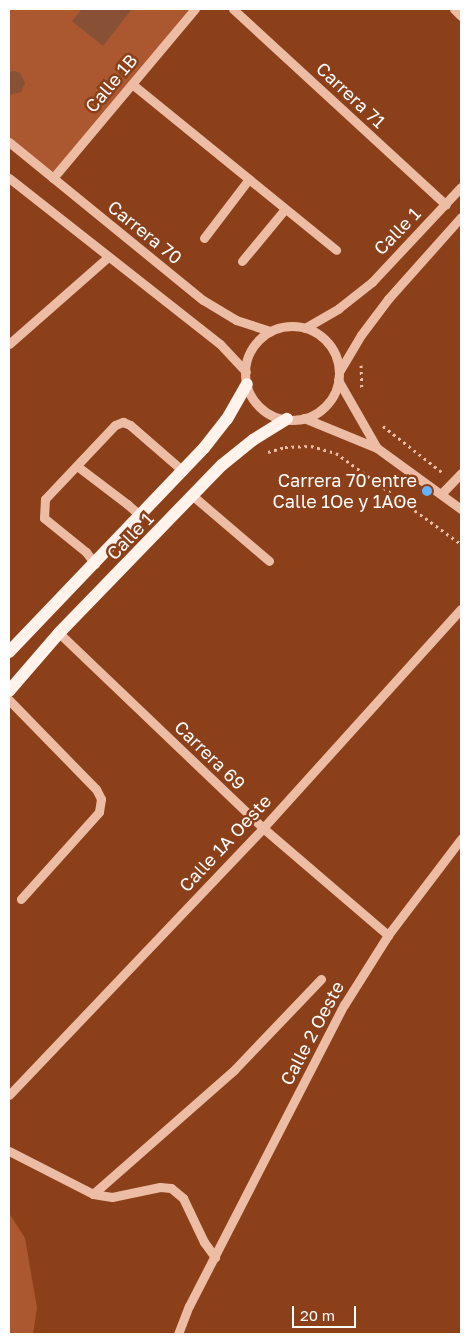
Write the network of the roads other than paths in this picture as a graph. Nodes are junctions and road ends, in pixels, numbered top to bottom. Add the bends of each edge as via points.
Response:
1 (195, 9) edge
2 (233, 9) edge
3 (454, 9) edge
4 (461, 16) edge
5 (132, 84) junction
6 (9, 142) edge
7 (9, 178) edge
8 (53, 178) junction
9 (249, 179) junction
10 (461, 187) edge
11 (446, 206) junction
12 (285, 209) junction
13 (461, 217) edge
14 (204, 238) dead end
15 (336, 250) dead end
16 (108, 257) junction
17 (242, 261) dead end
18 (305, 328) junction
19 (270, 331) junction
20 (9, 344) edge
21 (339, 376) junction
22 (246, 378) junction
23 (304, 418) junction
24 (287, 419) junction
25 (377, 448) junction
26 (77, 466) junction
27 (183, 471) junction
28 (461, 473) edge
29 (441, 494) junction
30 (193, 496) junction
31 (461, 509) edge
32 (140, 516) junction
33 (269, 561) dead end
34 (95, 564) junction
35 (461, 609) edge
36 (59, 633) junction
37 (9, 652) edge
38 (9, 691) edge
39 (9, 700) edge
40 (263, 828) junction
41 (461, 839) edge
42 (21, 899) dead end
43 (388, 935) junction
44 (321, 979) dead end
45 (9, 1095) edge
46 (9, 1151) edge
47 (93, 1194) junction
48 (215, 1257) junction
49 (178, 1334) edge

1 - 5 street, Calle 1B
2 - 11 street, Carrera 71
3 - 4 street
5 - 8 street, Calle 1B
5 - 9 street
6 - 8 street, Carrera 70
7 - 16 street
8 - 19 street, Carrera 70 via 203,300 236,320
9 - 12 street
9 - 14 street
10 - 11 street, Calle 1
11 - 18 street, Calle 1 via 372,282 340,308
12 - 15 street
12 - 17 street
13 - 21 street via 388,299 361,335
16 - 20 street
16 - 22 street via 220,344
18 - 19 street via 284,326
18 - 21 street via 322,337 331,347 337,359
19 - 22 street via 254,345 248,358
21 - 23 street via 327,404
21 - 25 street
22 - 24 street via 255,401 262,408
22 - 27 main road, Calle 1 via 227,419
23 - 24 street
23 - 25 street
24 - 30 main road, Calle 1 via 222,465
25 - 29 street
26 - 27 street via 115,425 123,422
26 - 32 street
26 - 34 street via 45,499 44,518 86,552
27 - 32 main road, Calle 1
28 - 29 street
29 - 31 street
30 - 33 street
30 - 36 main road, Calle 1
32 - 34 main road, Calle 1
34 - 37 main road, Calle 1
35 - 40 street, Calle 1A Oeste
36 - 38 main road, Calle 1
36 - 40 street, Carrera 69
39 - 42 street via 96,789 101,799 99,812
40 - 43 street, Carrera 69
40 - 45 street, Calle 1A Oeste
41 - 43 street, Calle 2 Oeste
43 - 48 street, Calle 2 Oeste via 344,1005
44 - 47 street via 234,1070
46 - 47 street
47 - 48 street via 112,1197 160,1187 171,1188 183,1198 204,1242
48 - 49 street, Calle 2 Oeste

